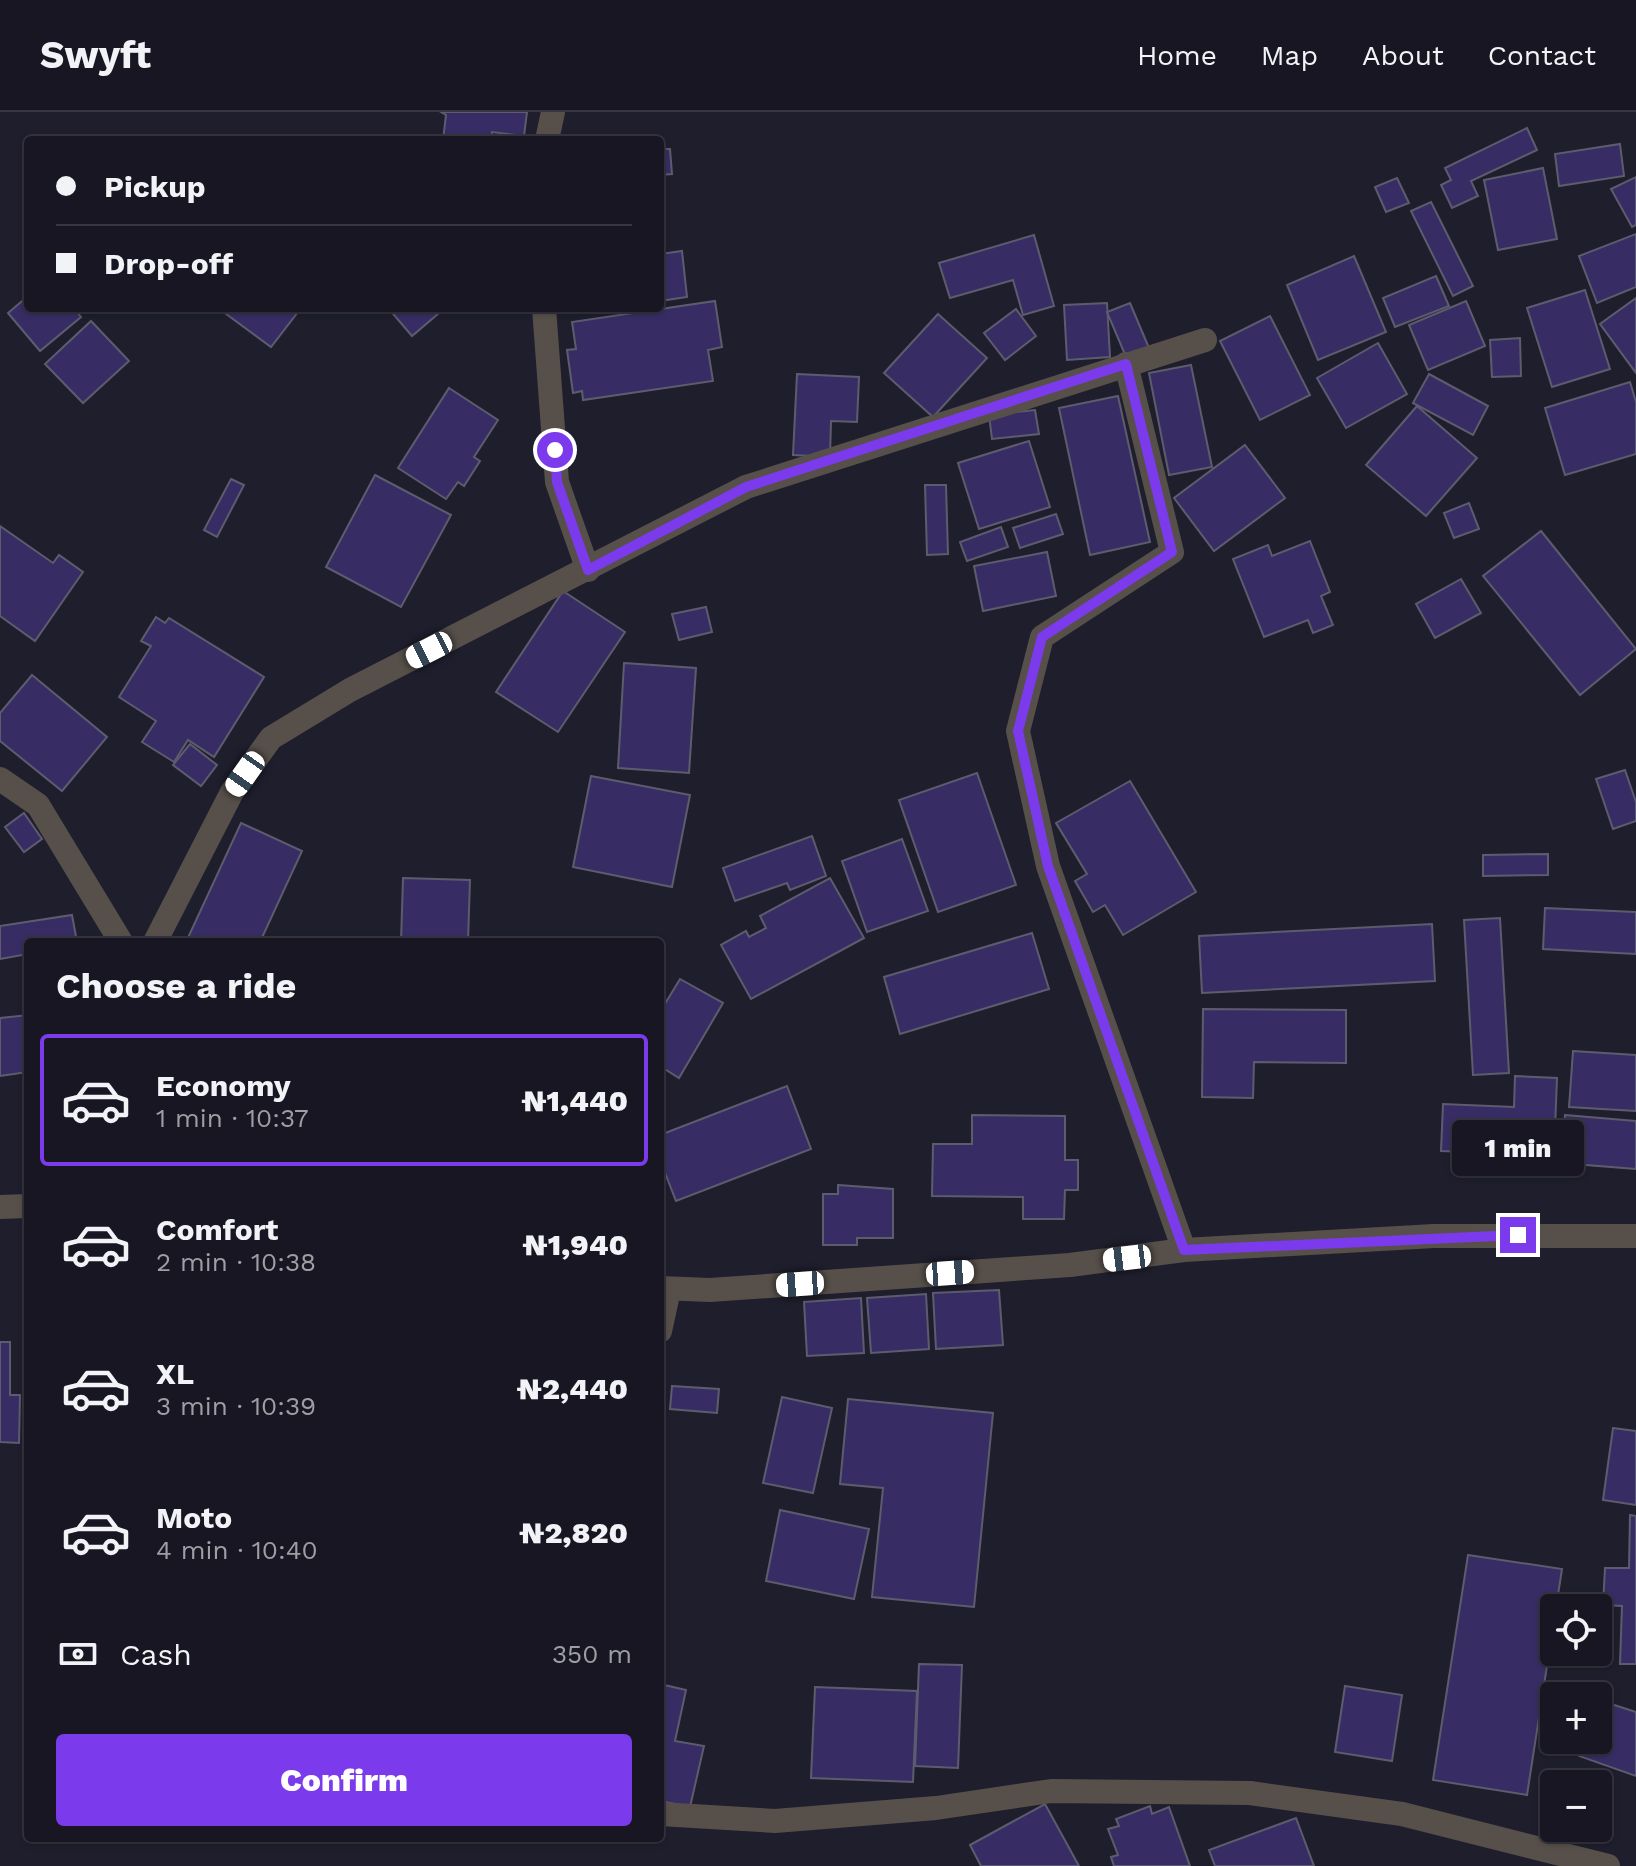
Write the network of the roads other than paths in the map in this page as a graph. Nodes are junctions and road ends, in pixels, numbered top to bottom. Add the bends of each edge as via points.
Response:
1 (553, 112) edge
2 (548, 136) edge
3 (544, 312) edge
4 (1205, 340) dead end
5 (1126, 364) junction
6 (588, 570) junction
7 (0, 779) edge
8 (119, 938) edge
9 (157, 938) edge
10 (24, 1206) edge
11 (0, 1207) edge
12 (1636, 1236) edge
13 (1184, 1250) junction
14 (665, 1289) edge
15 (664, 1814) edge
16 (1608, 1866) edge

1 - 2 street
3 - 6 street via 557,482
4 - 5 street
5 - 6 street via 746,487
5 - 13 street via 1172,552 1042,637 1018,731 1048,866
6 - 9 street via 350,690 271,738 232,792
7 - 8 street via 38,805
10 - 11 street
12 - 13 street via 1434,1236
13 - 14 street via 1070,1265
15 - 16 street via 775,1821 936,1808 1051,1791 1250,1793 1402,1814

